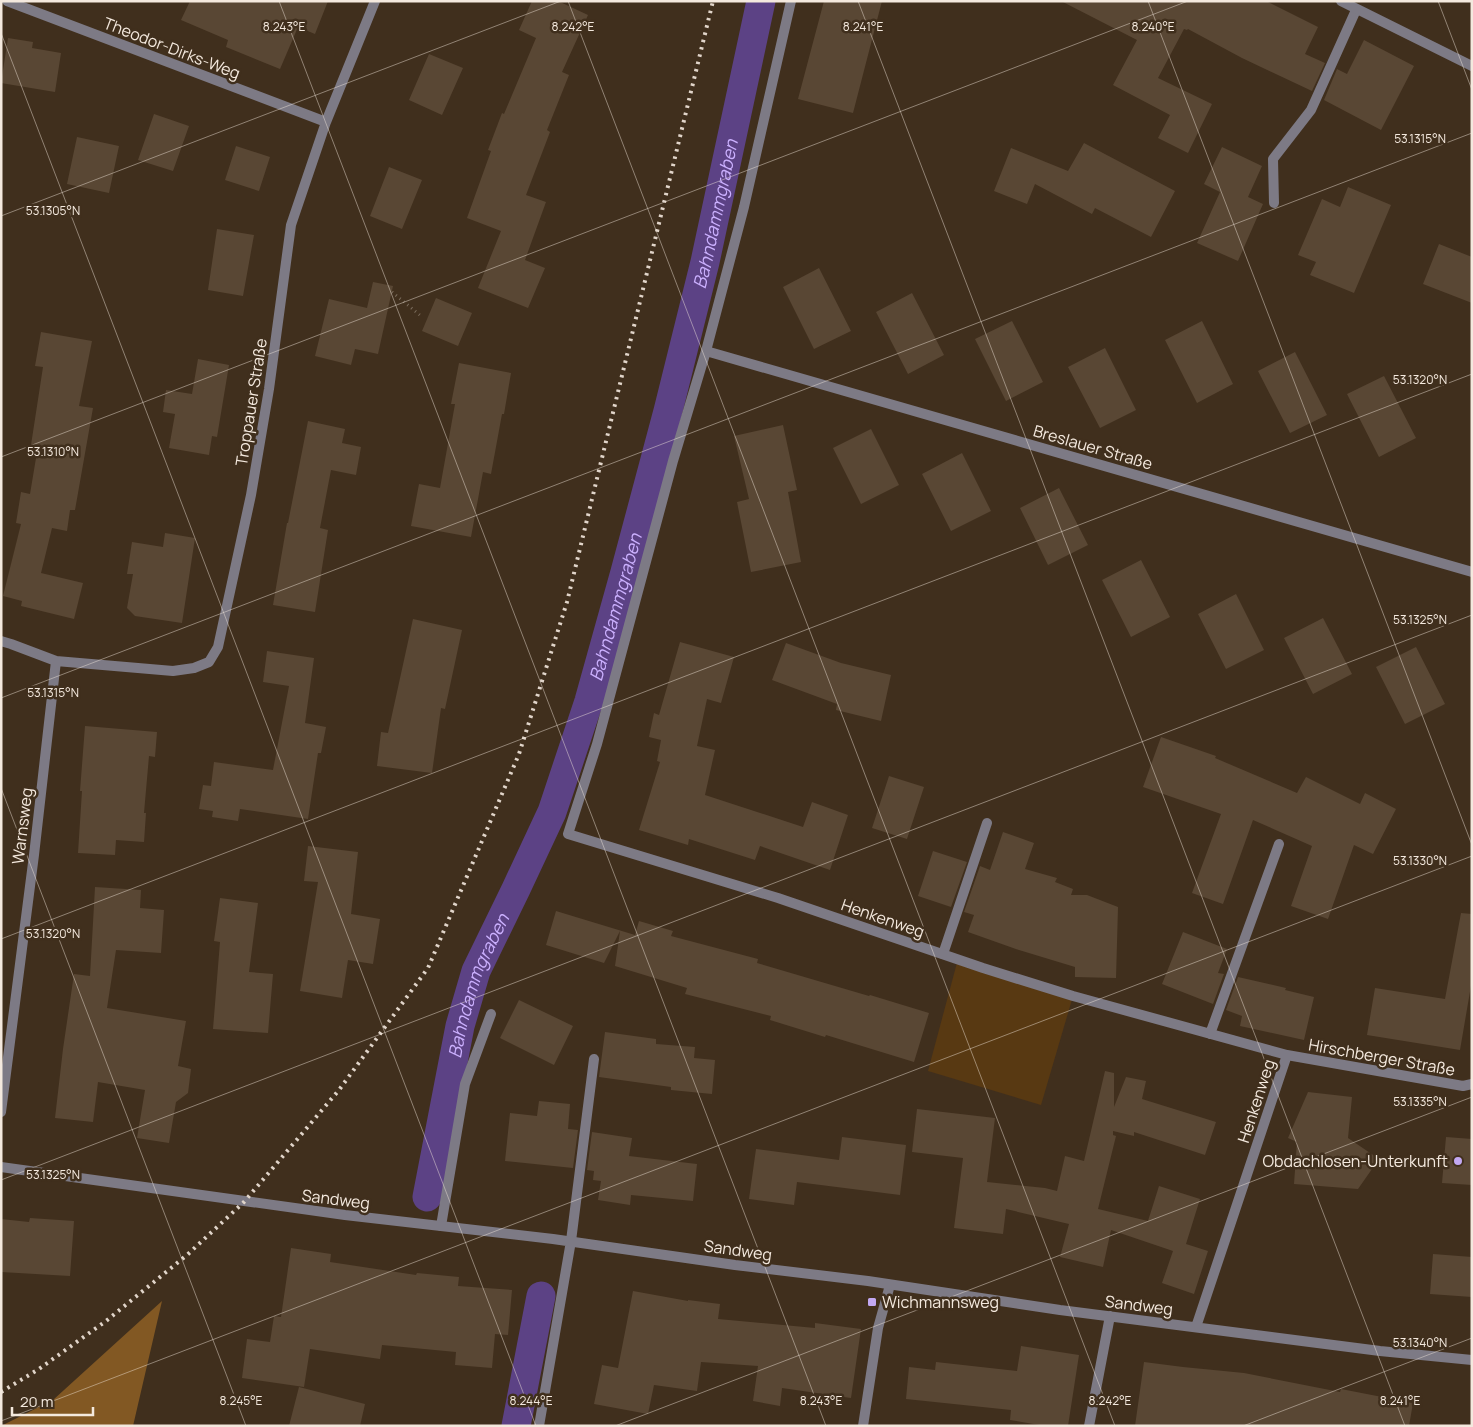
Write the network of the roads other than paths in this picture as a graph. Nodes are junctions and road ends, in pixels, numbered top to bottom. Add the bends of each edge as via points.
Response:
1 (7, 1) edge
2 (375, 1) edge
3 (791, 1) edge
4 (1341, 1) edge
5 (1356, 10) junction
6 (1472, 66) edge
7 (326, 122) junction
8 (1274, 203) dead end
9 (706, 351) junction
10 (1472, 572) edge
11 (1, 641) edge
12 (56, 662) junction
13 (987, 823) dead end
14 (1279, 844) dead end
15 (943, 954) junction
16 (491, 1014) dead end
17 (1210, 1034) junction
18 (1287, 1055) junction
19 (594, 1059) dead end
20 (1472, 1084) edge
21 (1, 1112) edge
22 (1, 1167) edge
23 (441, 1226) junction
24 (571, 1241) junction
25 (890, 1285) junction
26 (1110, 1316) junction
27 (1196, 1327) junction
28 (1472, 1360) edge
29 (539, 1426) edge
30 (862, 1426) edge
31 (1089, 1426) edge

1 - 7 street, Theodor-Dirks-Weg
2 - 7 street, Troppauer Straße
3 - 9 street via 744,207
4 - 5 street
5 - 6 street
5 - 8 street via 1311,110 1273,158
7 - 12 street, Troppauer Straße via 291,225 252,495 218,647 208,662 173,671
9 - 10 street, Breslauer Straße
9 - 15 street, Henkenweg via 597,744 568,834 778,898
11 - 12 street
12 - 21 street, Warnsweg
13 - 15 street
14 - 17 street
15 - 17 street, Henkenweg via 1073,996
16 - 23 street via 465,1084
17 - 18 street, Henkenweg
18 - 20 street, Hirschberger Straße via 1463,1086
18 - 27 street, Henkenweg
19 - 24 street
22 - 23 street, Sandweg via 345,1216
23 - 24 street, Sandweg
24 - 25 street, Sandweg
24 - 29 street
25 - 26 street, Sandweg
25 - 30 street via 878,1328
26 - 27 street, Sandweg
26 - 31 street
27 - 28 street, Sandweg

